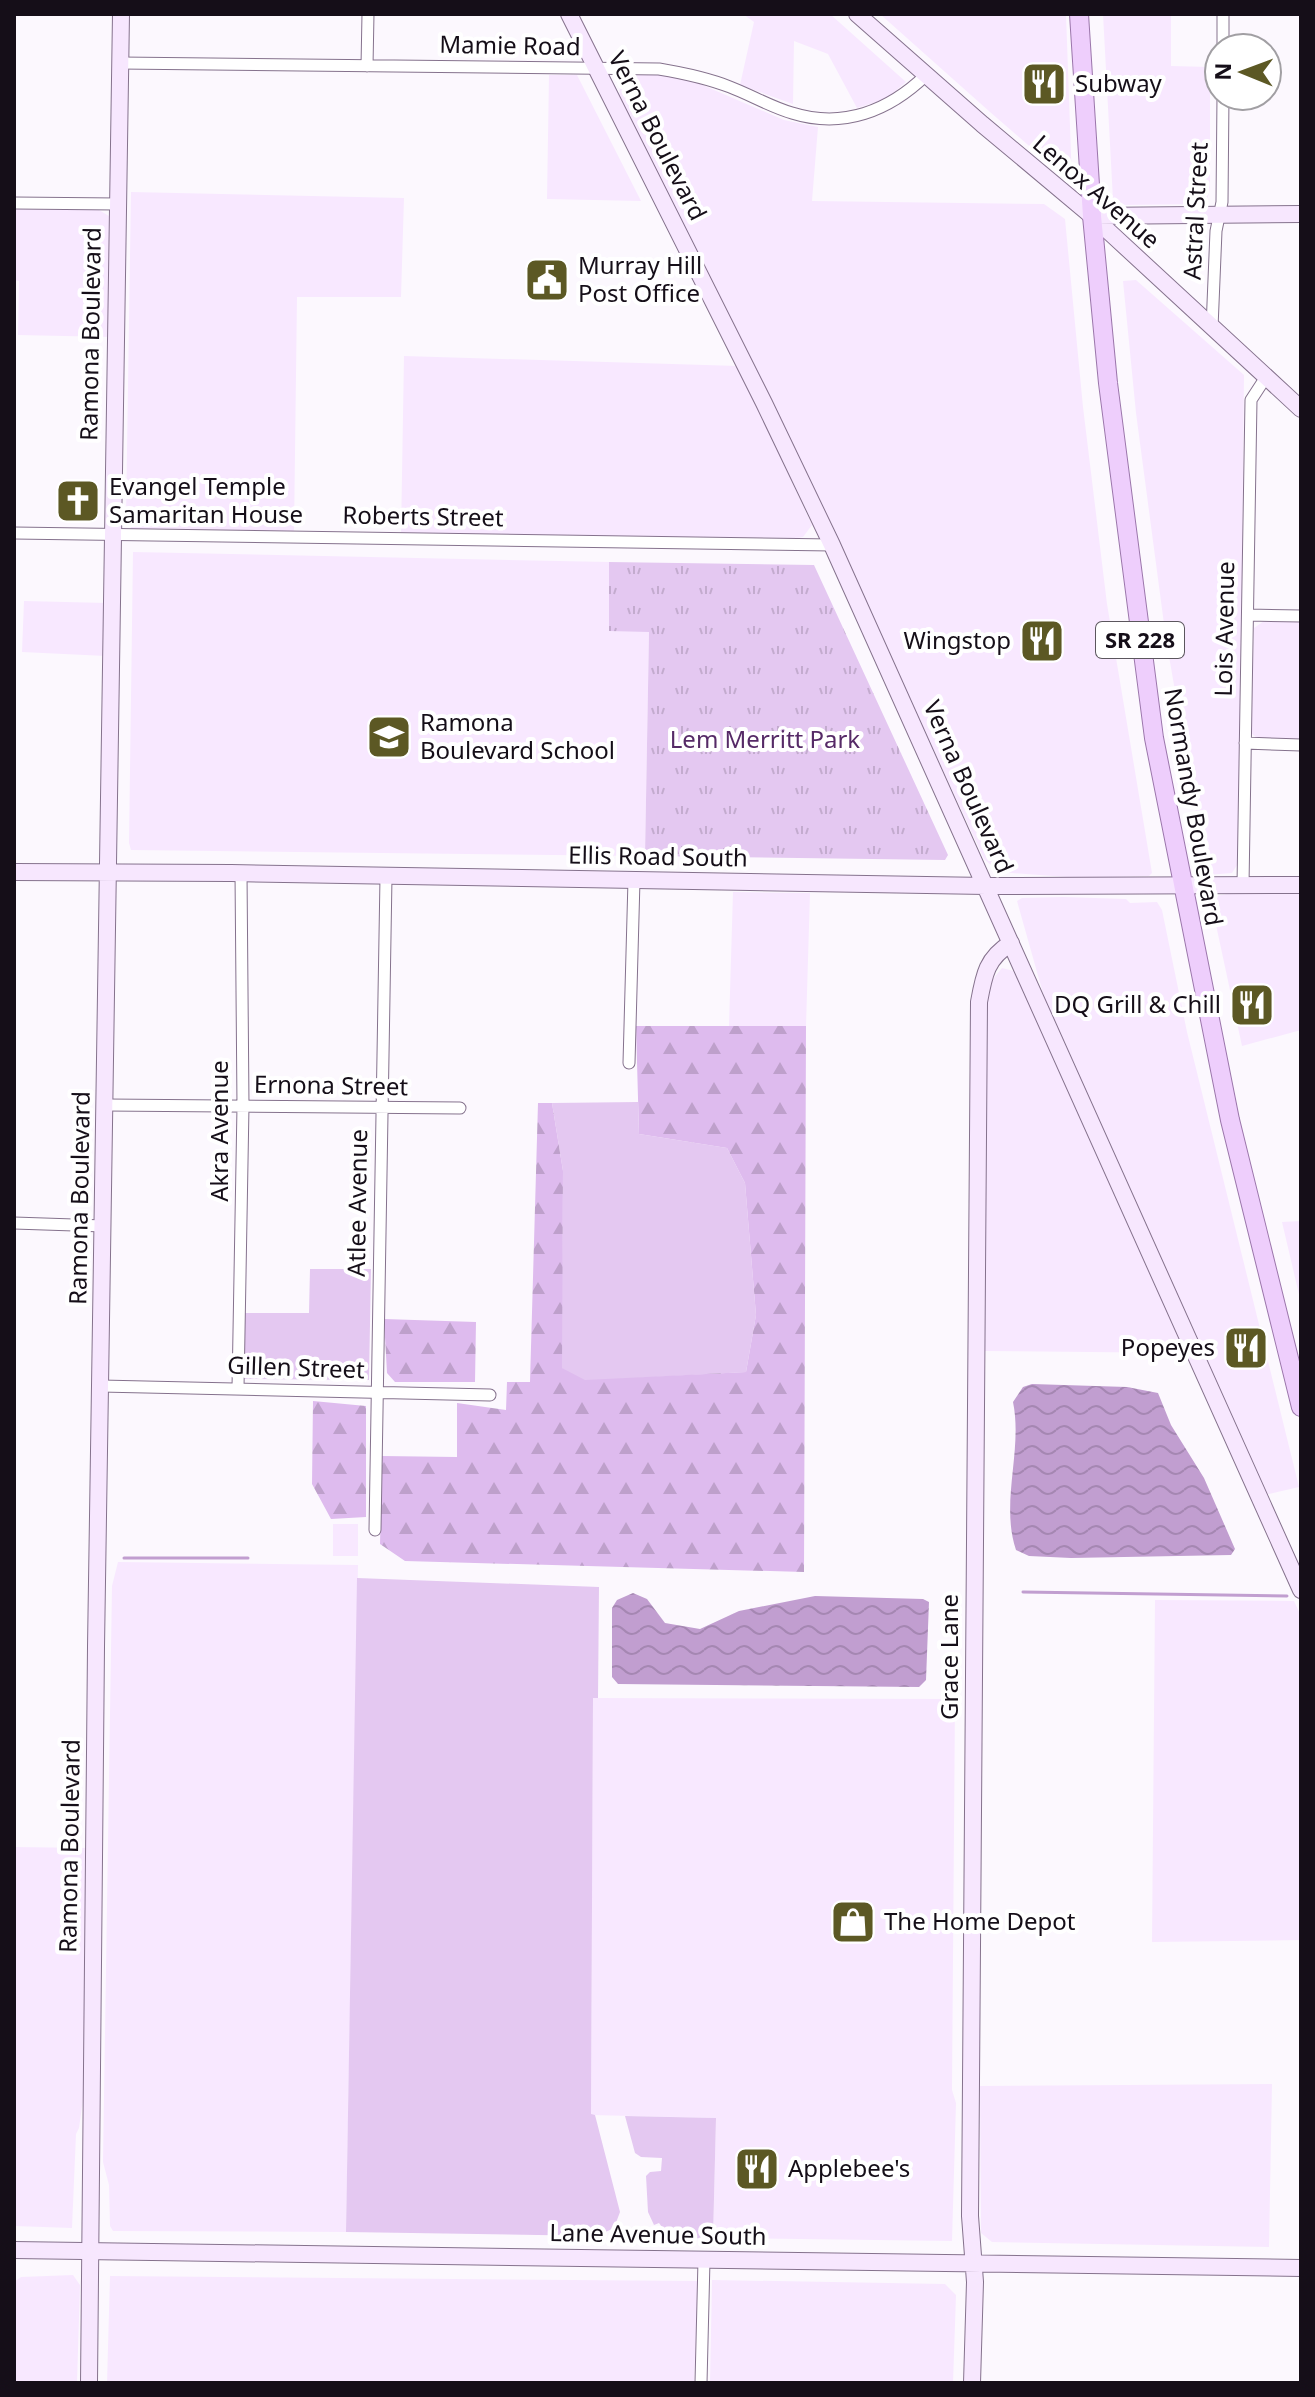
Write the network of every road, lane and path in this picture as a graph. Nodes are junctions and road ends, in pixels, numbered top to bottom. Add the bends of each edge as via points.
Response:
1 (121, 14) edge
2 (368, 14) edge
3 (569, 14) edge
4 (857, 14) edge
5 (1079, 14) edge
6 (120, 63) junction
7 (367, 66) junction
8 (597, 69) junction
9 (926, 75) junction
10 (1223, 112) edge
11 (14, 203) edge
12 (117, 204) junction
13 (1301, 214) edge
14 (1092, 216) junction
15 (1218, 216) junction
16 (1212, 328) junction
17 (1266, 377) junction
18 (1301, 409) edge
19 (14, 533) edge
20 (113, 534) junction
21 (832, 545) junction
22 (1248, 615) junction
23 (1301, 616) edge
24 (1245, 743) junction
25 (1301, 745) edge
26 (14, 872) edge
27 (109, 872) junction
28 (241, 873) junction
29 (386, 877) junction
30 (634, 880) junction
31 (1243, 885) junction
32 (1301, 885) edge
33 (986, 886) junction
34 (1182, 886) junction
35 (1011, 943) junction
36 (629, 1063) dead end
37 (106, 1105) junction
38 (243, 1106) junction
39 (460, 1108) dead end
40 (381, 1110) junction
41 (14, 1223) edge
42 (104, 1226) junction
43 (101, 1386) junction
44 (238, 1388) junction
45 (378, 1393) junction
46 (490, 1395) dead end
47 (1301, 1407) edge
48 (375, 1530) dead end
49 (1294, 1558) edge
50 (1301, 1590) edge
51 (14, 2250) edge
52 (91, 2252) junction
53 (704, 2260) junction
54 (974, 2265) junction
55 (1301, 2268) edge
56 (89, 2383) edge
57 (701, 2383) edge
58 (972, 2383) edge

1 - 6 street, Ramona Boulevard
2 - 7 street
3 - 8 street, Verna Boulevard
4 - 9 street, Lenox Avenue
5 - 14 main road, Normandy Boulevard / SR 228
6 - 7 street, Mamie Road
6 - 12 street, Ramona Boulevard
7 - 8 street, Mamie Road
8 - 9 street, Mamie Road via 659,69 703,77 791,113 829,120 888,105
8 - 21 street, Verna Boulevard
9 - 14 street, Lenox Avenue
10 - 15 street, Astral Street
11 - 12 street
12 - 20 street, Ramona Boulevard
13 - 15 street
14 - 15 street
14 - 16 street, Lenox Avenue
14 - 34 main road, Normandy Boulevard / SR 228 via 1142,651
15 - 16 street, Astral Street
16 - 17 street, Lenox Avenue
17 - 18 street, Lenox Avenue
17 - 22 street, Lois Avenue via 1251,400
19 - 20 street, Roberts Street
20 - 21 street, Roberts Street
20 - 27 street, Ramona Boulevard
21 - 33 street, Verna Boulevard
22 - 23 street
22 - 24 street, Lois Avenue
24 - 25 street
24 - 31 street, Lois Avenue
26 - 27 street, Ellis Road South
27 - 28 street, Ellis Road South
27 - 37 street, Ramona Boulevard
28 - 29 street, Ellis Road South
28 - 38 street, Akra Avenue
29 - 30 street, Ellis Road South
29 - 40 street, Atlee Avenue
30 - 33 street, Ellis Road South
30 - 36 street
31 - 32 street, Ellis Road South
31 - 34 street, Ellis Road South
33 - 34 street, Ellis Road South
33 - 35 street, Verna Boulevard
34 - 47 main road, Normandy Boulevard / SR 228 via 1230,1120
35 - 49 street, Verna Boulevard
35 - 54 street, Grace Lane via 988,962 979,1002 970,2216
37 - 38 street, Ernona Street
37 - 42 street, Ramona Boulevard
38 - 40 street, Ernona Street
38 - 44 street, Akra Avenue
39 - 40 street, Ernona Street
40 - 45 street, Atlee Avenue
41 - 42 street
42 - 43 street, Ramona Boulevard
43 - 44 street, Gillen Street
43 - 52 street, Ramona Boulevard
44 - 45 street, Gillen Street
45 - 46 street, Gillen Street
45 - 48 street, Atlee Avenue
49 - 50 street, Verna Boulevard
51 - 52 street, Lane Avenue South
52 - 53 street, Lane Avenue South
52 - 56 street, Ramona Boulevard
53 - 54 street, Lane Avenue South
53 - 57 street
54 - 55 street, Lane Avenue South
54 - 58 street, Grace Lane

